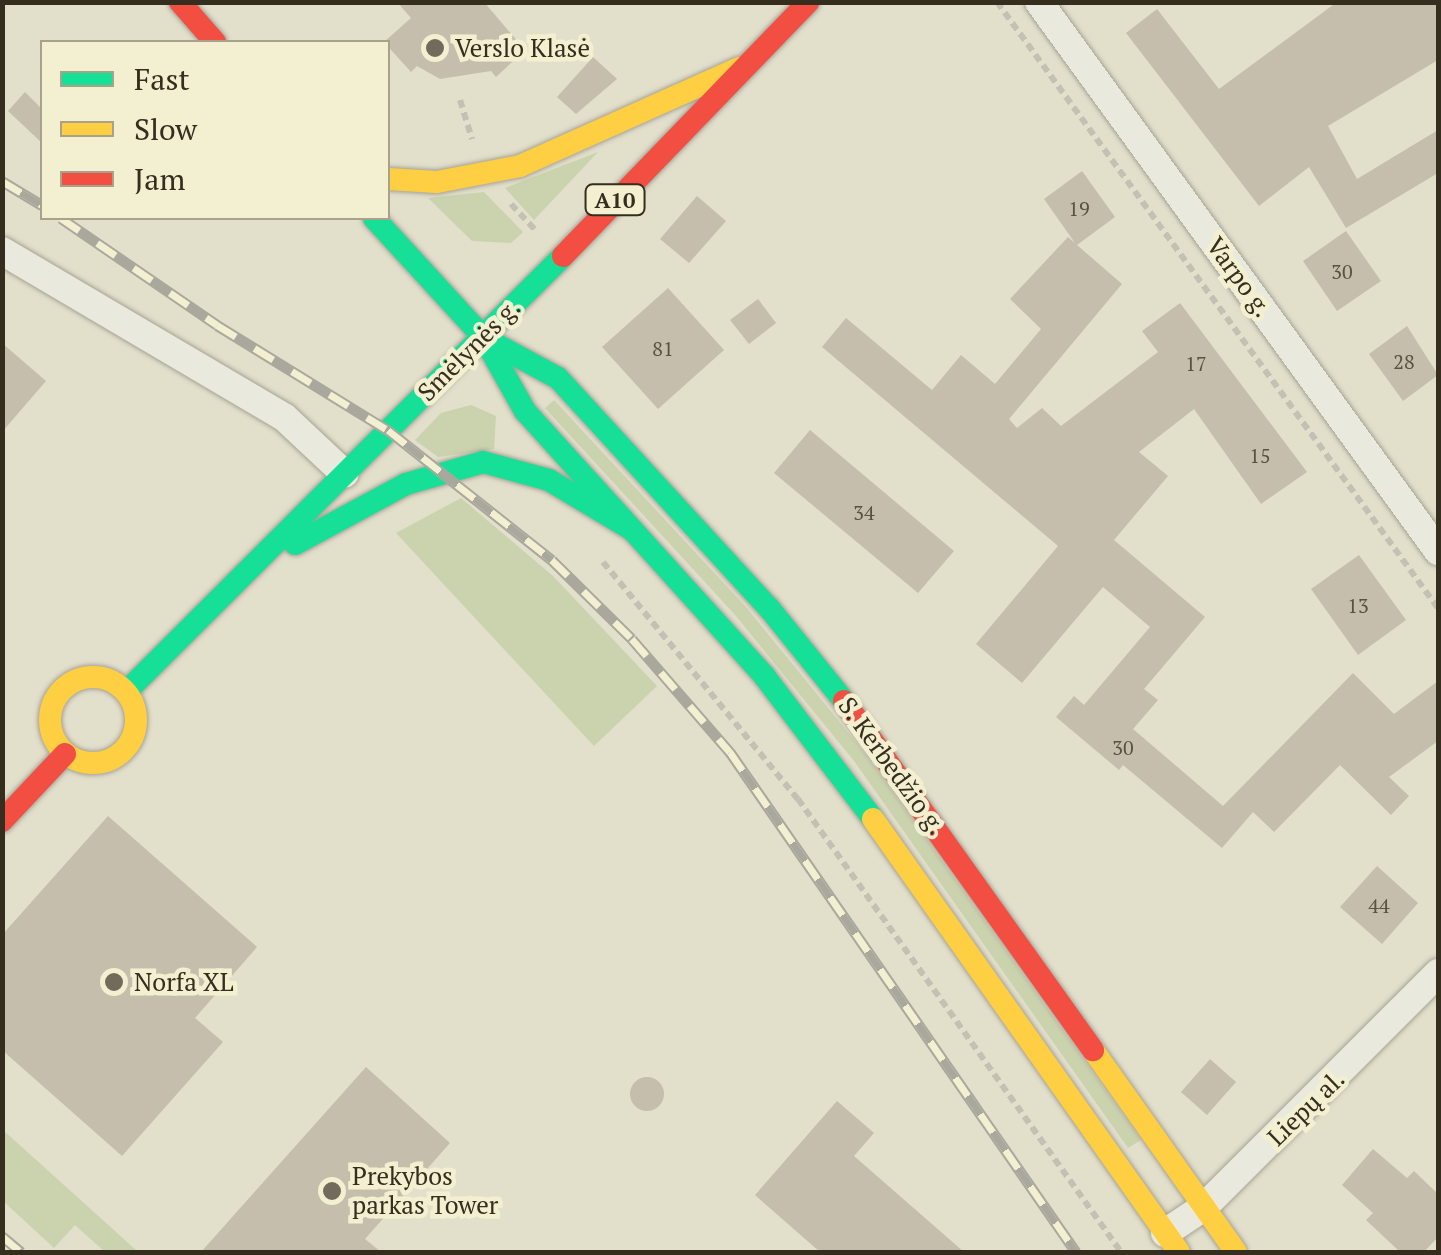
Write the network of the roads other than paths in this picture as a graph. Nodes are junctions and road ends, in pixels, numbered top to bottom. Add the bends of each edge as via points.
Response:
1 (180, 2) edge
2 (808, 2) edge
3 (1039, 2) edge
4 (213, 40) edge
5 (748, 64) junction
6 (390, 179) edge
7 (376, 220) edge
8 (2, 252) edge
9 (484, 338) junction
10 (345, 474) junction
11 (631, 529) junction
12 (1438, 551) edge
13 (260, 562) junction
14 (126, 692) junction
15 (65, 754) junction
16 (2, 821) edge
17 (1438, 973) edge
18 (1204, 1207) junction
19 (1172, 1243) edge
20 (1236, 1252) edge

1 - 4 main road
2 - 5 main road, Smėlynės g. / A10
3 - 12 street, Varpo g.
5 - 6 main road via 520,166 436,182
5 - 9 main road, Smėlynės g. / A10
7 - 9 main road, S. Kerbedžio g.
8 - 10 street via 284,417
9 - 10 main road, Smėlynės g. / A10
9 - 11 main road, S. Kerbedžio g. via 525,411
9 - 18 main road, S. Kerbedžio g. via 558,378 769,608 858,716
10 - 13 main road, Smėlynės g. / A10
11 - 13 main road via 549,480 483,462 406,484
11 - 19 main road, S. Kerbedžio g. via 766,677 846,781
13 - 14 main road, Smėlynės g. / A10
14 - 15 main road via 136,713 128,746 98,763
14 - 15 main road via 91,676 58,694 49,719
15 - 16 main road
17 - 18 street, Liepų al.
18 - 19 street, Liepų al.
18 - 20 main road, S. Kerbedžio g.

